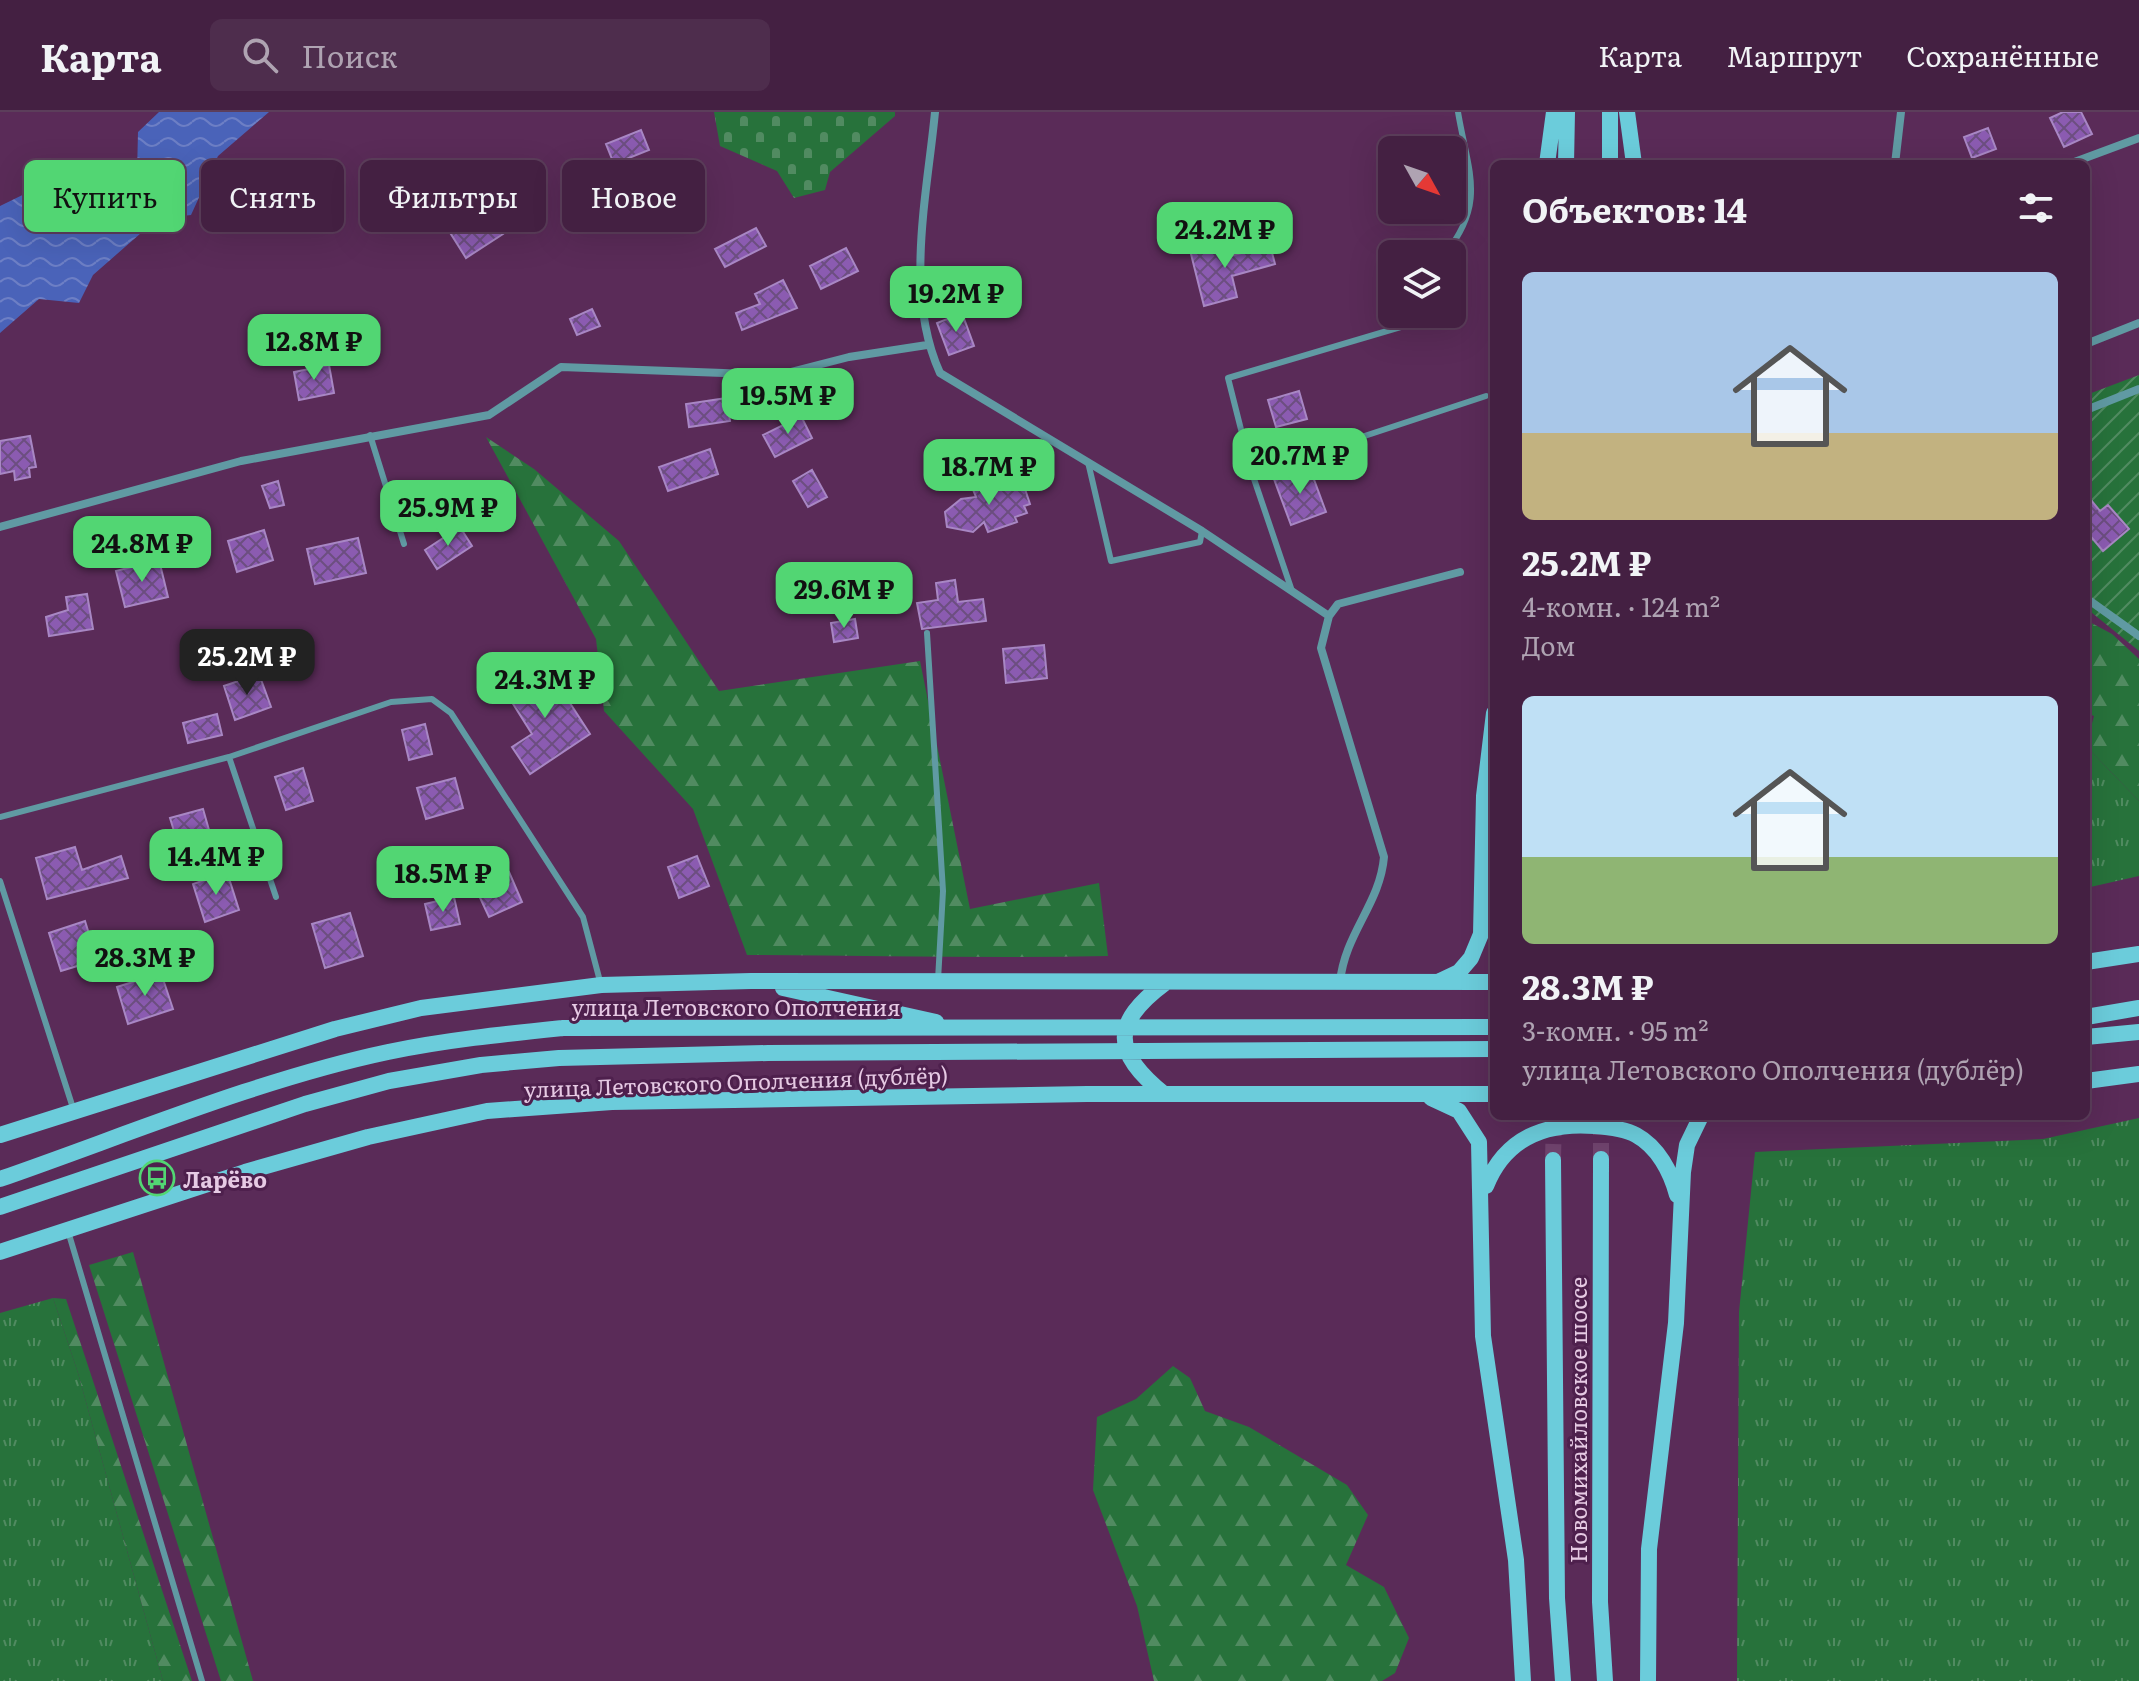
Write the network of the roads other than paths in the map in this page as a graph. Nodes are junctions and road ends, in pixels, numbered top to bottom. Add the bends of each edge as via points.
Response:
1 (935, 112) edge
2 (1458, 112) edge
3 (1554, 112) edge
4 (1567, 112) edge
5 (1610, 112) edge
6 (1627, 112) edge
7 (1901, 112) edge
8 (2139, 138) edge
9 (1548, 160) edge
10 (1566, 160) edge
11 (1610, 160) edge
12 (1633, 160) edge
13 (1895, 160) edge
14 (2080, 160) edge
15 (1457, 240) edge
16 (2139, 323) edge
17 (1397, 328) edge
18 (2090, 342) edge
19 (927, 345) junction
20 (2139, 389) edge
21 (1486, 396) dead end
22 (2090, 408) edge
23 (370, 435) junction
24 (1088, 462) junction
25 (1252, 473) junction
26 (0, 527) edge
27 (1202, 531) junction
28 (404, 544) dead end
29 (1460, 572) dead end
30 (1292, 591) junction
31 (2090, 601) edge
32 (1329, 616) junction
33 (927, 633) dead end
34 (2139, 636) edge
35 (1490, 746) edge
36 (229, 757) junction
37 (0, 817) edge
38 (1484, 880) junction
39 (0, 881) edge
40 (1490, 895) edge
41 (276, 897) dead end
42 (2139, 954) edge
43 (2090, 961) edge
44 (751, 981) junction
45 (938, 982) junction
46 (1435, 982) junction
47 (1490, 982) edge
48 (1165, 983) junction
49 (1340, 983) junction
50 (601, 985) junction
51 (2139, 1008) edge
52 (2090, 1016) edge
53 (1124, 1027) junction
54 (1490, 1027) edge
55 (965, 1028) junction
56 (2139, 1032) edge
57 (2090, 1037) edge
58 (1490, 1049) edge
59 (1127, 1051) junction
60 (2139, 1074) edge
61 (2090, 1080) edge
62 (1164, 1094) junction
63 (1422, 1094) junction
64 (1490, 1094) edge
65 (74, 1112) junction
66 (1699, 1120) edge
67 (0, 1135) edge
68 (1601, 1159) tunnel mouth
69 (1553, 1160) tunnel mouth
70 (0, 1179) edge
71 (1482, 1196) junction
72 (0, 1207) edge
73 (1682, 1212) junction
74 (68, 1231) junction
75 (0, 1252) edge
76 (202, 1681) edge
77 (1523, 1681) edge
78 (1563, 1681) edge
79 (1605, 1681) edge
80 (1648, 1681) edge

1 - 19 street via 920,271
2 - 15 lane via 1474,202
3 - 9 street
4 - 10 street
5 - 11 street
6 - 12 street
7 - 13 street
8 - 14 street
16 - 18 street
17 - 25 lane via 1228,378
19 - 23 street via 779,375 561,367 496,413 447,426
19 - 24 street via 949,381
20 - 22 street
21 - 25 lane
23 - 26 street via 241,461
23 - 28 lane
24 - 27 street
24 - 27 lane via 1111,561 1200,542
25 - 30 lane
27 - 30 street
29 - 32 street via 1338,604
30 - 32 street
31 - 34 street
32 - 49 street via 1321,648 1384,857 1382,882 1343,956
33 - 45 lane via 943,891
35 - 38 street
36 - 37 lane
36 - 41 lane
36 - 50 lane via 391,702 432,699 451,713 583,917
38 - 40 street
38 - 46 street via 1477,946 1459,972
39 - 65 lane
42 - 43 street
44 - 45 street
44 - 50 street
44 - 55 street
45 - 48 street
46 - 47 street
46 - 49 street
48 - 49 street
48 - 53 street via 1138,1003
50 - 65 street via 393,1015
51 - 52 street
53 - 54 street, улица Летовского Ополчения
53 - 55 street, улица Летовского Ополчения
53 - 59 street
55 - 70 street, улица Летовского Ополчения via 563,1028 483,1036 387,1052 297,1076
56 - 57 street
58 - 59 street
59 - 62 street via 1135,1071
59 - 72 street via 738,1054 481,1065 389,1081 305,1104
60 - 61 street
62 - 63 street, улица Летовского Ополчения (дублёр)
62 - 74 street, улица Летовского Ополчения (дублёр) via 612,1102 487,1111 245,1172
63 - 64 street, улица Летовского Ополчения (дублёр)
63 - 71 street via 1459,1111 1471,1125 1482,1163
65 - 67 street
66 - 73 street via 1687,1145
68 - 79 street, Новомихайловское шоссе via 1600,1602
69 - 78 street, Новомихайловское шоссе via 1557,1598
71 - 73 street via 1492,1171 1525,1136 1578,1125 1636,1135 1672,1176
71 - 77 street via 1483,1336 1516,1560
73 - 80 street via 1675,1337 1649,1549
74 - 75 street, улица Летовского Ополчения (дублёр)
74 - 76 lane

